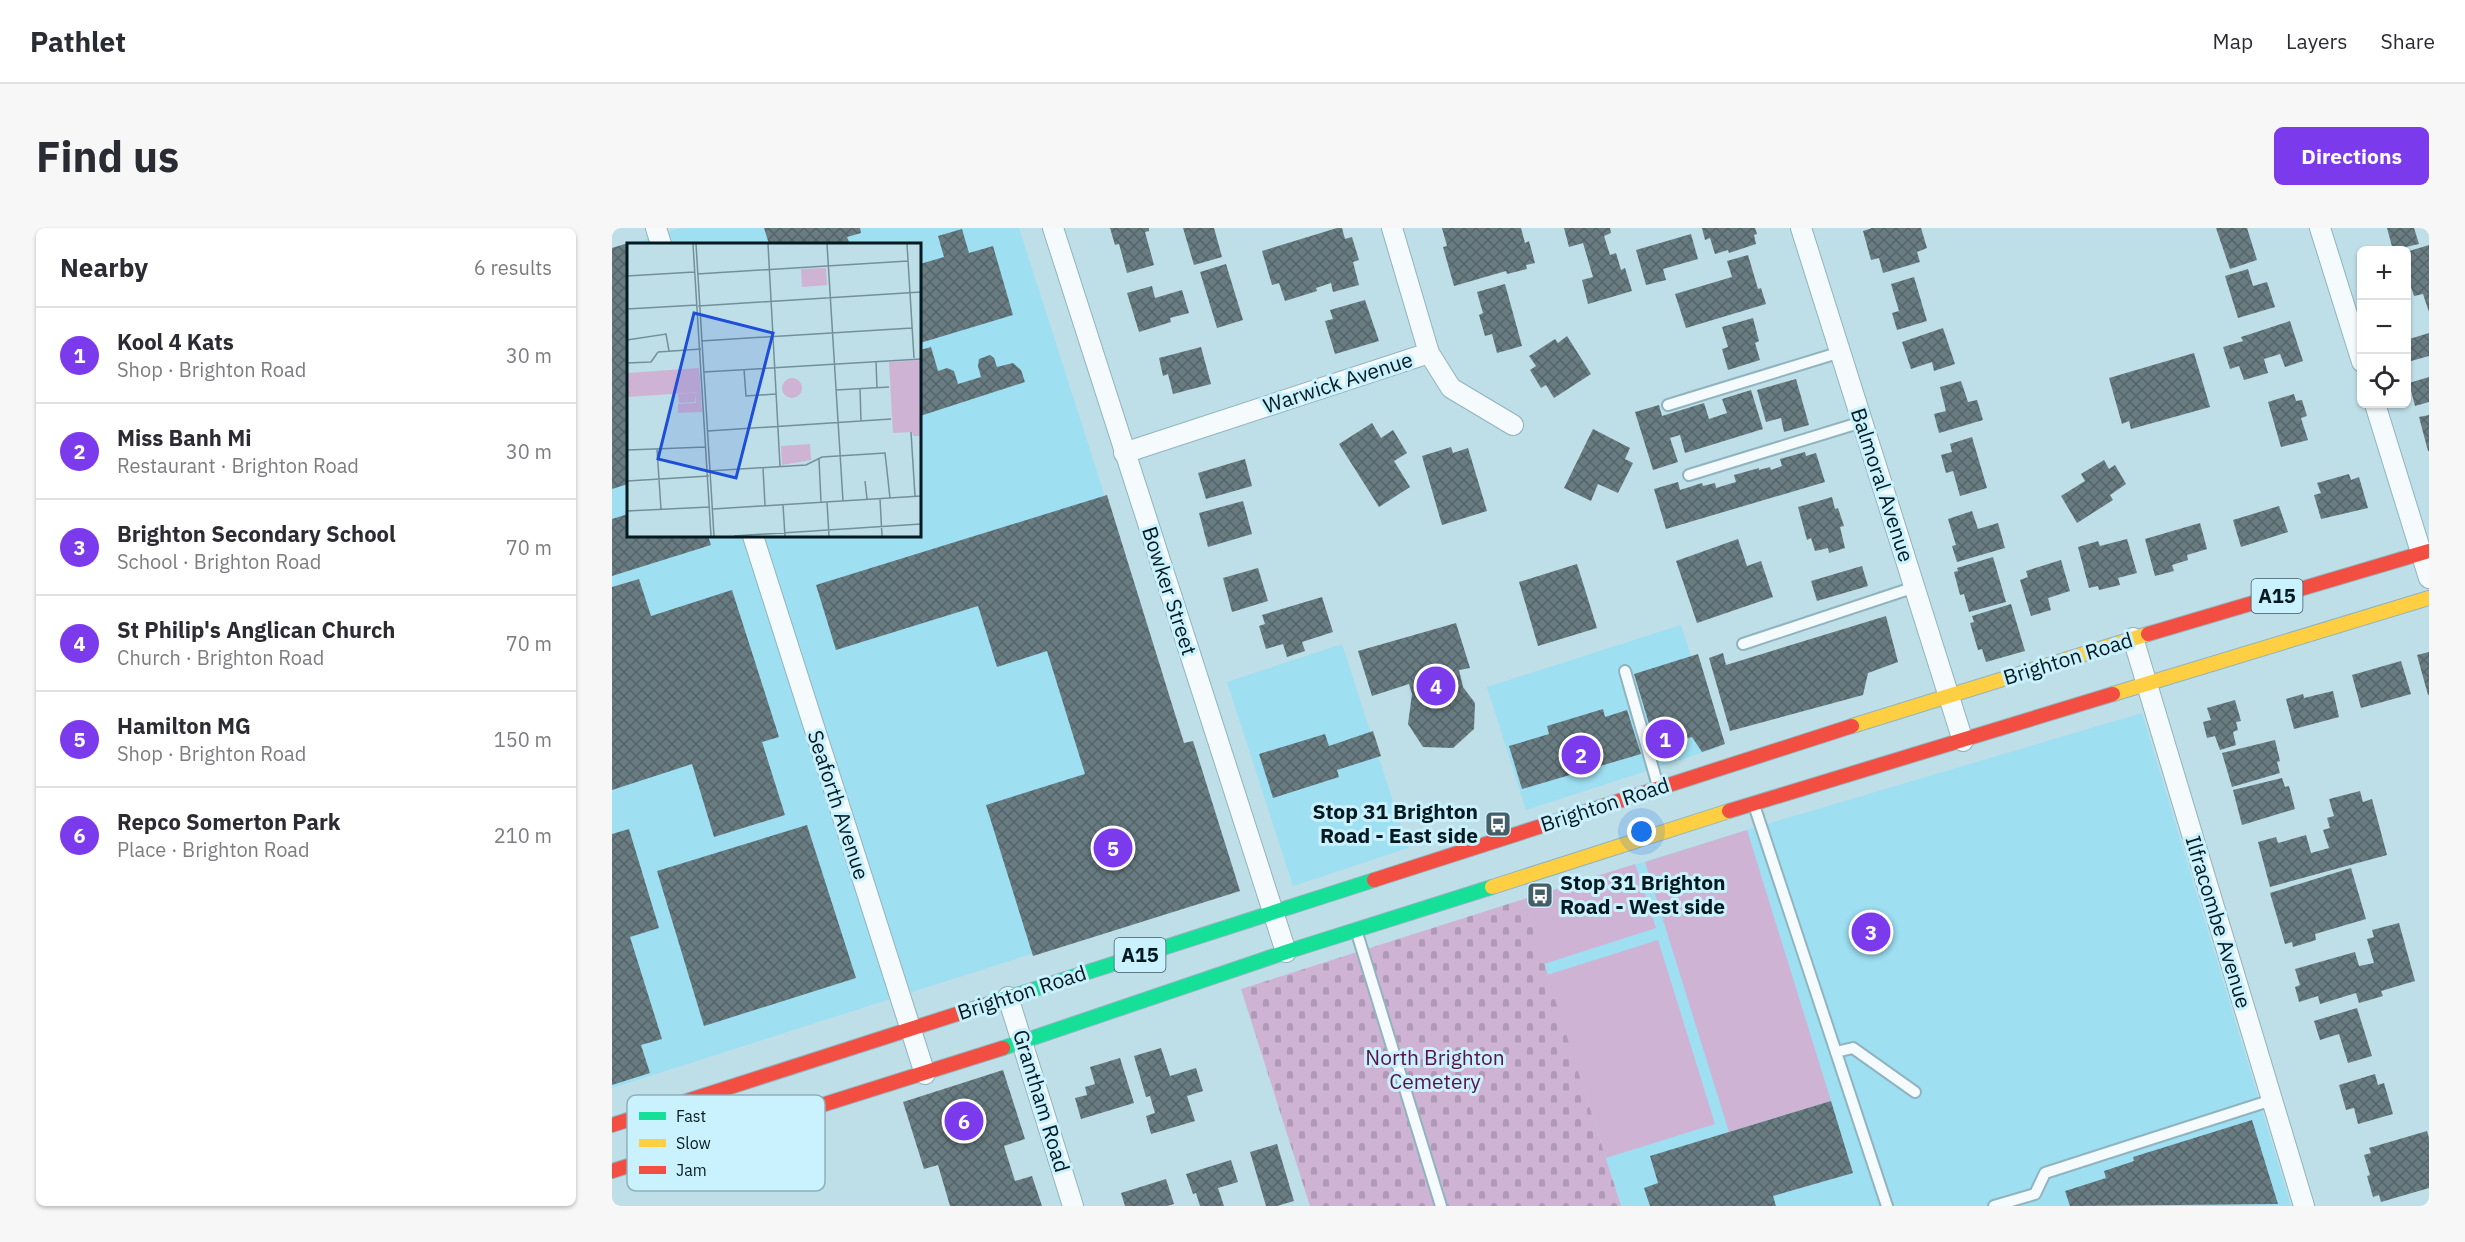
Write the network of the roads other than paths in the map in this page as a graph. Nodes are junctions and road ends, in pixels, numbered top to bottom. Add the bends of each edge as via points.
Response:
1 (656, 228) edge
2 (1053, 228) edge
3 (1392, 228) edge
4 (1801, 228) edge
5 (2320, 228) edge
6 (661, 243) edge
7 (1840, 352) junction
8 (1429, 353) junction
9 (2359, 354) edge
10 (1668, 405) dead end
11 (2376, 408) edge
12 (1862, 422) junction
13 (1513, 425) dead end
14 (1124, 453) junction
15 (1689, 475) dead end
16 (753, 537) edge
17 (2425, 553) edge
18 (2429, 578) edge
19 (1915, 587) junction
20 (2429, 598) edge
21 (2133, 638) junction
22 (1743, 644) dead end
23 (1625, 671) dead end
24 (2147, 684) junction
25 (1950, 696) junction
26 (1963, 741) junction
27 (1658, 788) junction
28 (1754, 803) junction
29 (1272, 912) junction
30 (1356, 930) junction
31 (1286, 952) junction
32 (1008, 997) junction
33 (910, 1030) junction
34 (1023, 1041) junction
35 (1836, 1052) junction
36 (925, 1074) junction
37 (1915, 1092) dead end
38 (706, 1095) edge
39 (2272, 1100) junction
40 (825, 1105) edge
41 (627, 1120) edge
42 (612, 1125) edge
43 (627, 1166) edge
44 (612, 1171) edge
45 (1073, 1206) edge
46 (1442, 1206) edge
47 (1887, 1206) edge
48 (1994, 1206) edge
49 (2304, 1206) edge

1 - 6 street
2 - 14 street, Bowker Street
3 - 8 street, Warwick Avenue
4 - 7 street, Balmoral Avenue
5 - 9 street
7 - 10 lane
7 - 12 street, Balmoral Avenue
8 - 13 street via 1451,388
8 - 14 street, Warwick Avenue
11 - 17 street
12 - 15 lane
12 - 19 street, Balmoral Avenue
14 - 29 street, Bowker Street
16 - 33 street, Seaforth Avenue
17 - 18 street
17 - 21 main road, Brighton Road / A15
19 - 22 lane
19 - 25 street, Balmoral Avenue
20 - 24 main road, Brighton Road / A15
21 - 24 street, Ilfracombe Avenue
21 - 25 main road, Brighton Road / A15
23 - 27 lane
24 - 26 main road, Brighton Road / A15
24 - 39 street, Ilfracombe Avenue
25 - 26 street, Balmoral Avenue
25 - 27 main road, Brighton Road / A15
26 - 28 main road, Brighton Road / A15
27 - 29 main road, Brighton Road / A15
28 - 30 main road, Brighton Road / A15
28 - 35 lane
29 - 31 street, Bowker Street
29 - 32 main road, Brighton Road / A15
30 - 31 main road, Brighton Road / A15
30 - 46 lane
31 - 34 main road, Brighton Road / A15
32 - 33 main road, Brighton Road / A15
32 - 34 street, Grantham Road
33 - 36 street, Seaforth Avenue
33 - 38 main road, Brighton Road / A15
34 - 36 main road, Brighton Road / A15
34 - 45 street, Grantham Road
35 - 37 lane via 1853,1048
35 - 47 lane
36 - 40 main road, Brighton Road / A15
39 - 48 lane via 2045,1173 2035,1194
39 - 49 street, Ilfracombe Avenue
41 - 42 main road, Brighton Road / A15
43 - 44 main road, Brighton Road / A15

